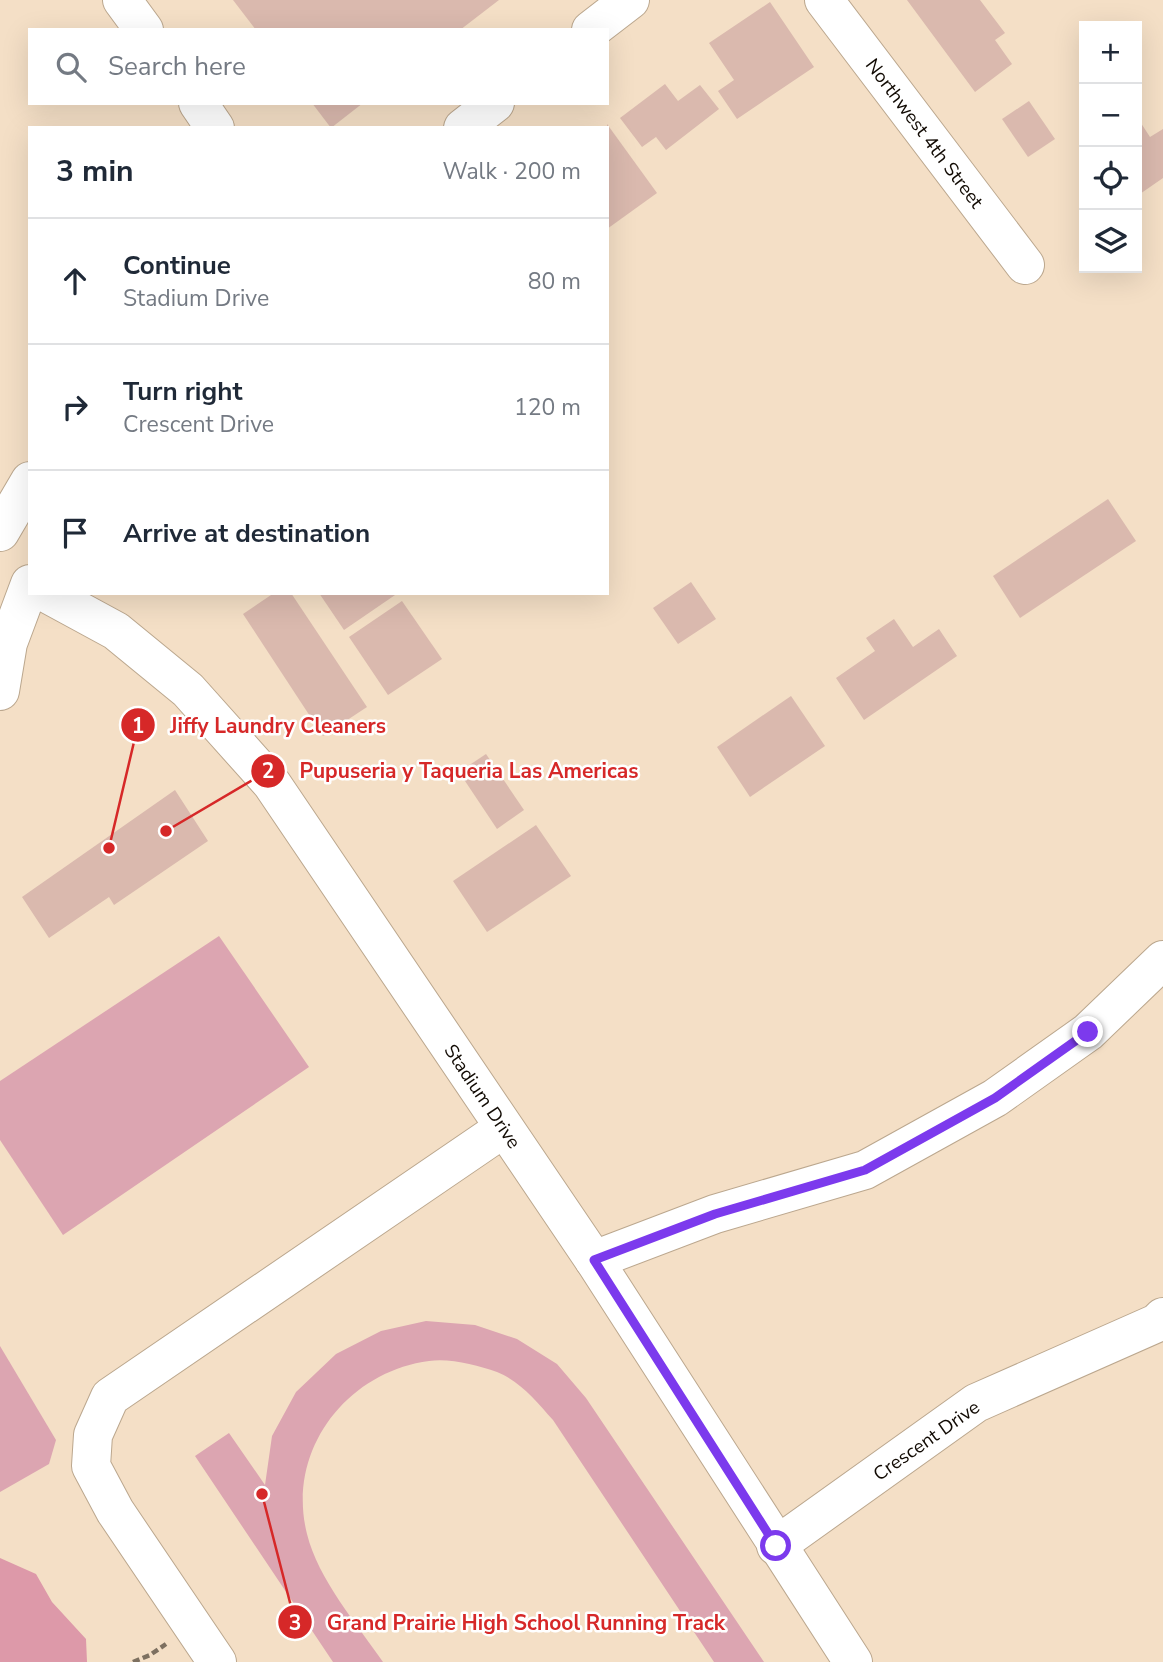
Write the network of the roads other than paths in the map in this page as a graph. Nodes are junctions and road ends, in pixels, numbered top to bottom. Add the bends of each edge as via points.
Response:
1 (122, 0) edge
2 (630, 0) edge
3 (824, 0) edge
4 (143, 28) edge
5 (595, 28) edge
6 (199, 105) edge
7 (492, 105) edge
8 (214, 126) edge
9 (466, 126) edge
10 (1025, 265) dead end
11 (28, 484) edge
12 (0, 532) edge
13 (0, 568) edge
14 (28, 583) edge
15 (28, 589) edge
16 (50, 595) edge
17 (0, 691) edge
18 (1163, 960) edge
19 (504, 1128) junction
20 (594, 1260) junction
21 (1163, 1317) edge
22 (776, 1546) junction
23 (217, 1662) edge
24 (853, 1662) edge

1 - 4 street
2 - 5 street
3 - 10 street, Northwest 4th Street
6 - 8 street
7 - 9 street
11 - 12 street
13 - 14 street
15 - 17 street via 8,643
16 - 19 street, Stadium Drive via 116,631 188,690 272,783
18 - 20 street via 1088,1032 995,1098 865,1170 715,1214
19 - 20 street, Stadium Drive
19 - 23 street via 110,1397 93,1435 91,1466 115,1511
20 - 22 street, Stadium Drive
21 - 22 street, Crescent Drive via 976,1403
22 - 24 street, Stadium Drive

